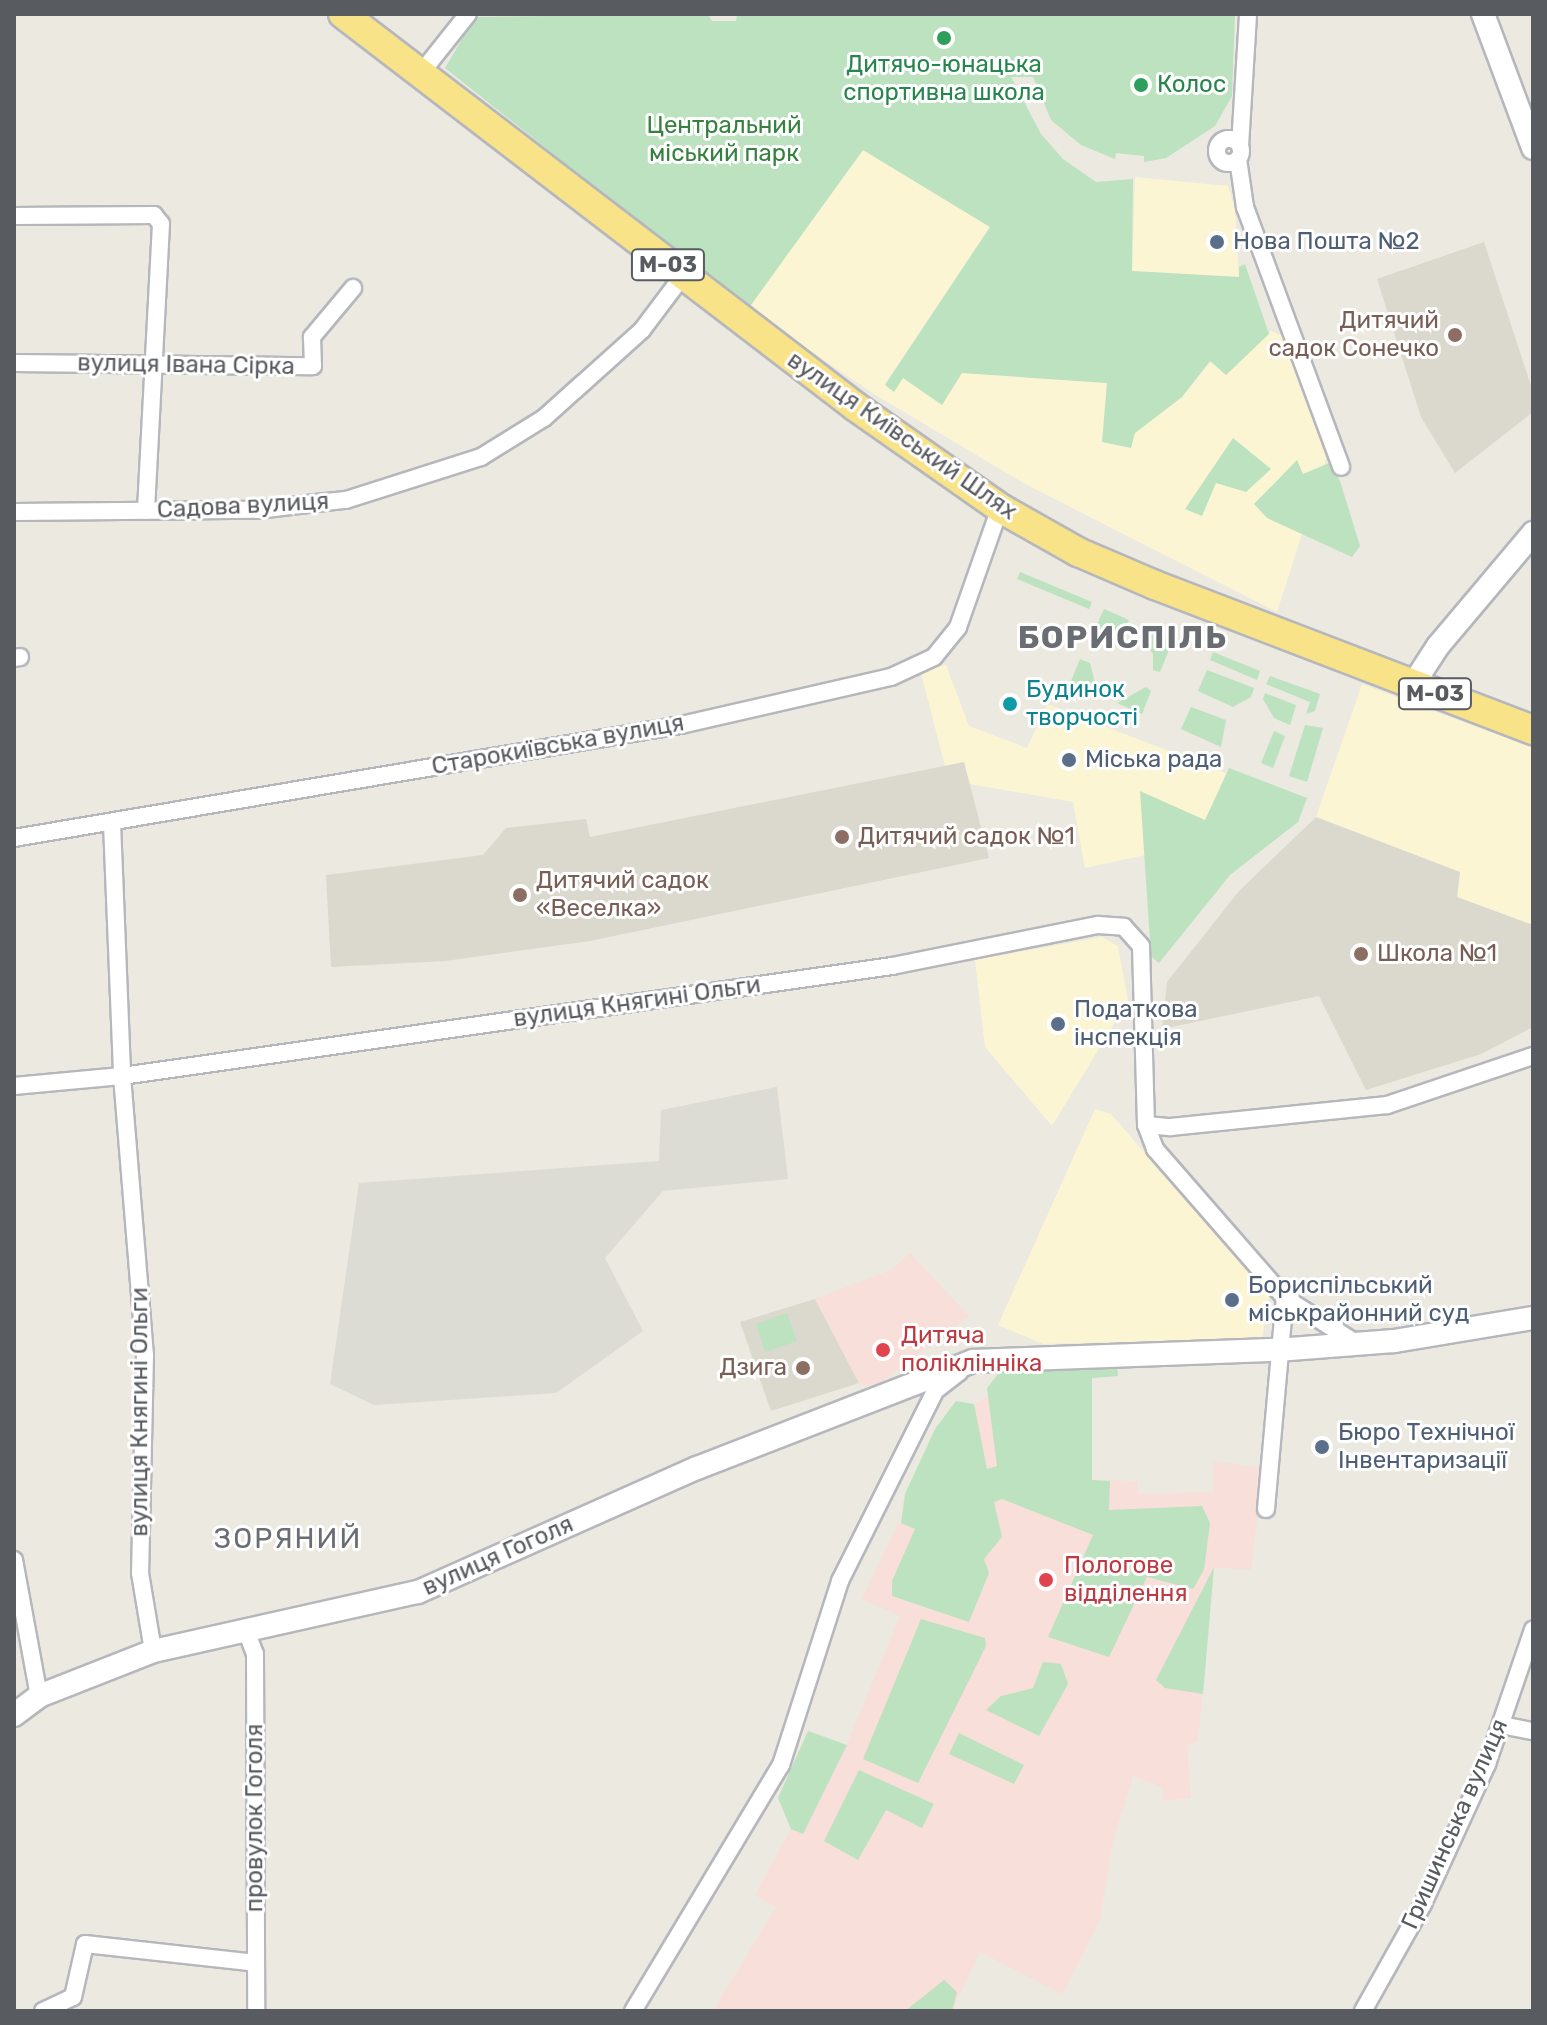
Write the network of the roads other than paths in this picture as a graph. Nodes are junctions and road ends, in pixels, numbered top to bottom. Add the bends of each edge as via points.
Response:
1 (343, 14) edge
2 (468, 14) edge
3 (1248, 14) edge
4 (1483, 14) edge
5 (417, 71) junction
6 (1239, 107) junction
7 (1533, 148) edge
8 (1235, 156) junction
9 (14, 216) edge
10 (682, 277) junction
11 (353, 288) dead end
12 (14, 363) edge
13 (158, 364) junction
14 (1341, 467) dead end
15 (1000, 508) junction
16 (146, 511) junction
17 (14, 512) edge
18 (1533, 533) edge
19 (1412, 686) junction
20 (1533, 730) edge
21 (112, 823) junction
22 (14, 838) edge
23 (1533, 1056) edge
24 (122, 1076) junction
25 (14, 1086) edge
26 (1146, 1125) junction
27 (1285, 1298) junction
28 (1533, 1318) edge
29 (1356, 1343) junction
30 (1277, 1350) junction
31 (973, 1361) junction
32 (1266, 1509) dead end
33 (14, 1560) edge
34 (245, 1628) junction
35 (1533, 1630) edge
36 (153, 1651) junction
37 (39, 1696) junction
38 (14, 1715) edge
39 (1501, 1725) junction
40 (1533, 1731) edge
41 (256, 1963) junction
42 (43, 2011) edge
43 (256, 2011) edge
44 (633, 2011) edge
45 (1363, 2011) edge

1 - 5 highway, вулиця Київський Шлях / М-03
2 - 5 street
3 - 6 street via 1248,65
4 - 7 street
5 - 10 highway, вулиця Київський Шлях / М-03
6 - 8 street
6 - 8 street via 1217,154
8 - 14 street via 1239,182
9 - 13 street via 154,215 161,224
10 - 15 highway, вулиця Київський Шлях / М-03
10 - 16 street, Садова вулиця via 642,330 544,418 481,457 346,500 258,510
11 - 13 street, вулиця Івана Сірка via 312,337 313,366
12 - 13 street, вулиця Івана Сірка
13 - 16 street
15 - 19 highway, вулиця Київський Шлях / М-03 via 1078,552
15 - 21 street, Старокиївська вулиця via 958,627 934,657 891,677 681,725
16 - 17 street, Садова вулиця
18 - 19 street
19 - 20 highway, вулиця Київський Шлях / М-03
21 - 22 street, Старокиївська вулиця
21 - 24 street, вулиця Княгині Ольги
23 - 26 street via 1375,1107
24 - 25 street
24 - 26 street, вулиця Княгині Ольги via 892,966 1098,925 1124,927 1141,946
24 - 36 street, вулиця Княгині Ольги via 145,1355 140,1573
26 - 27 street via 1155,1149
27 - 29 street
27 - 30 street
28 - 29 street, вулиця Гоголя
29 - 30 street, вулиця Гоголя
30 - 31 street, вулиця Гоголя
30 - 32 street
31 - 34 street, вулиця Гоголя via 697,1468 418,1592
31 - 44 street via 935,1391 911,1436 840,1581 781,1765
33 - 37 street
34 - 36 street, вулиця Гоголя
34 - 41 street, провулок Гоголя via 255,1654
35 - 39 street, Гришинська вулиця
36 - 37 street, вулиця Гоголя
37 - 38 street, вулиця Гоголя
39 - 40 street
39 - 45 street, Гришинська вулиця via 1423,1904
41 - 42 street via 225,1964 85,1944 73,1997
41 - 43 street, провулок Гоголя

